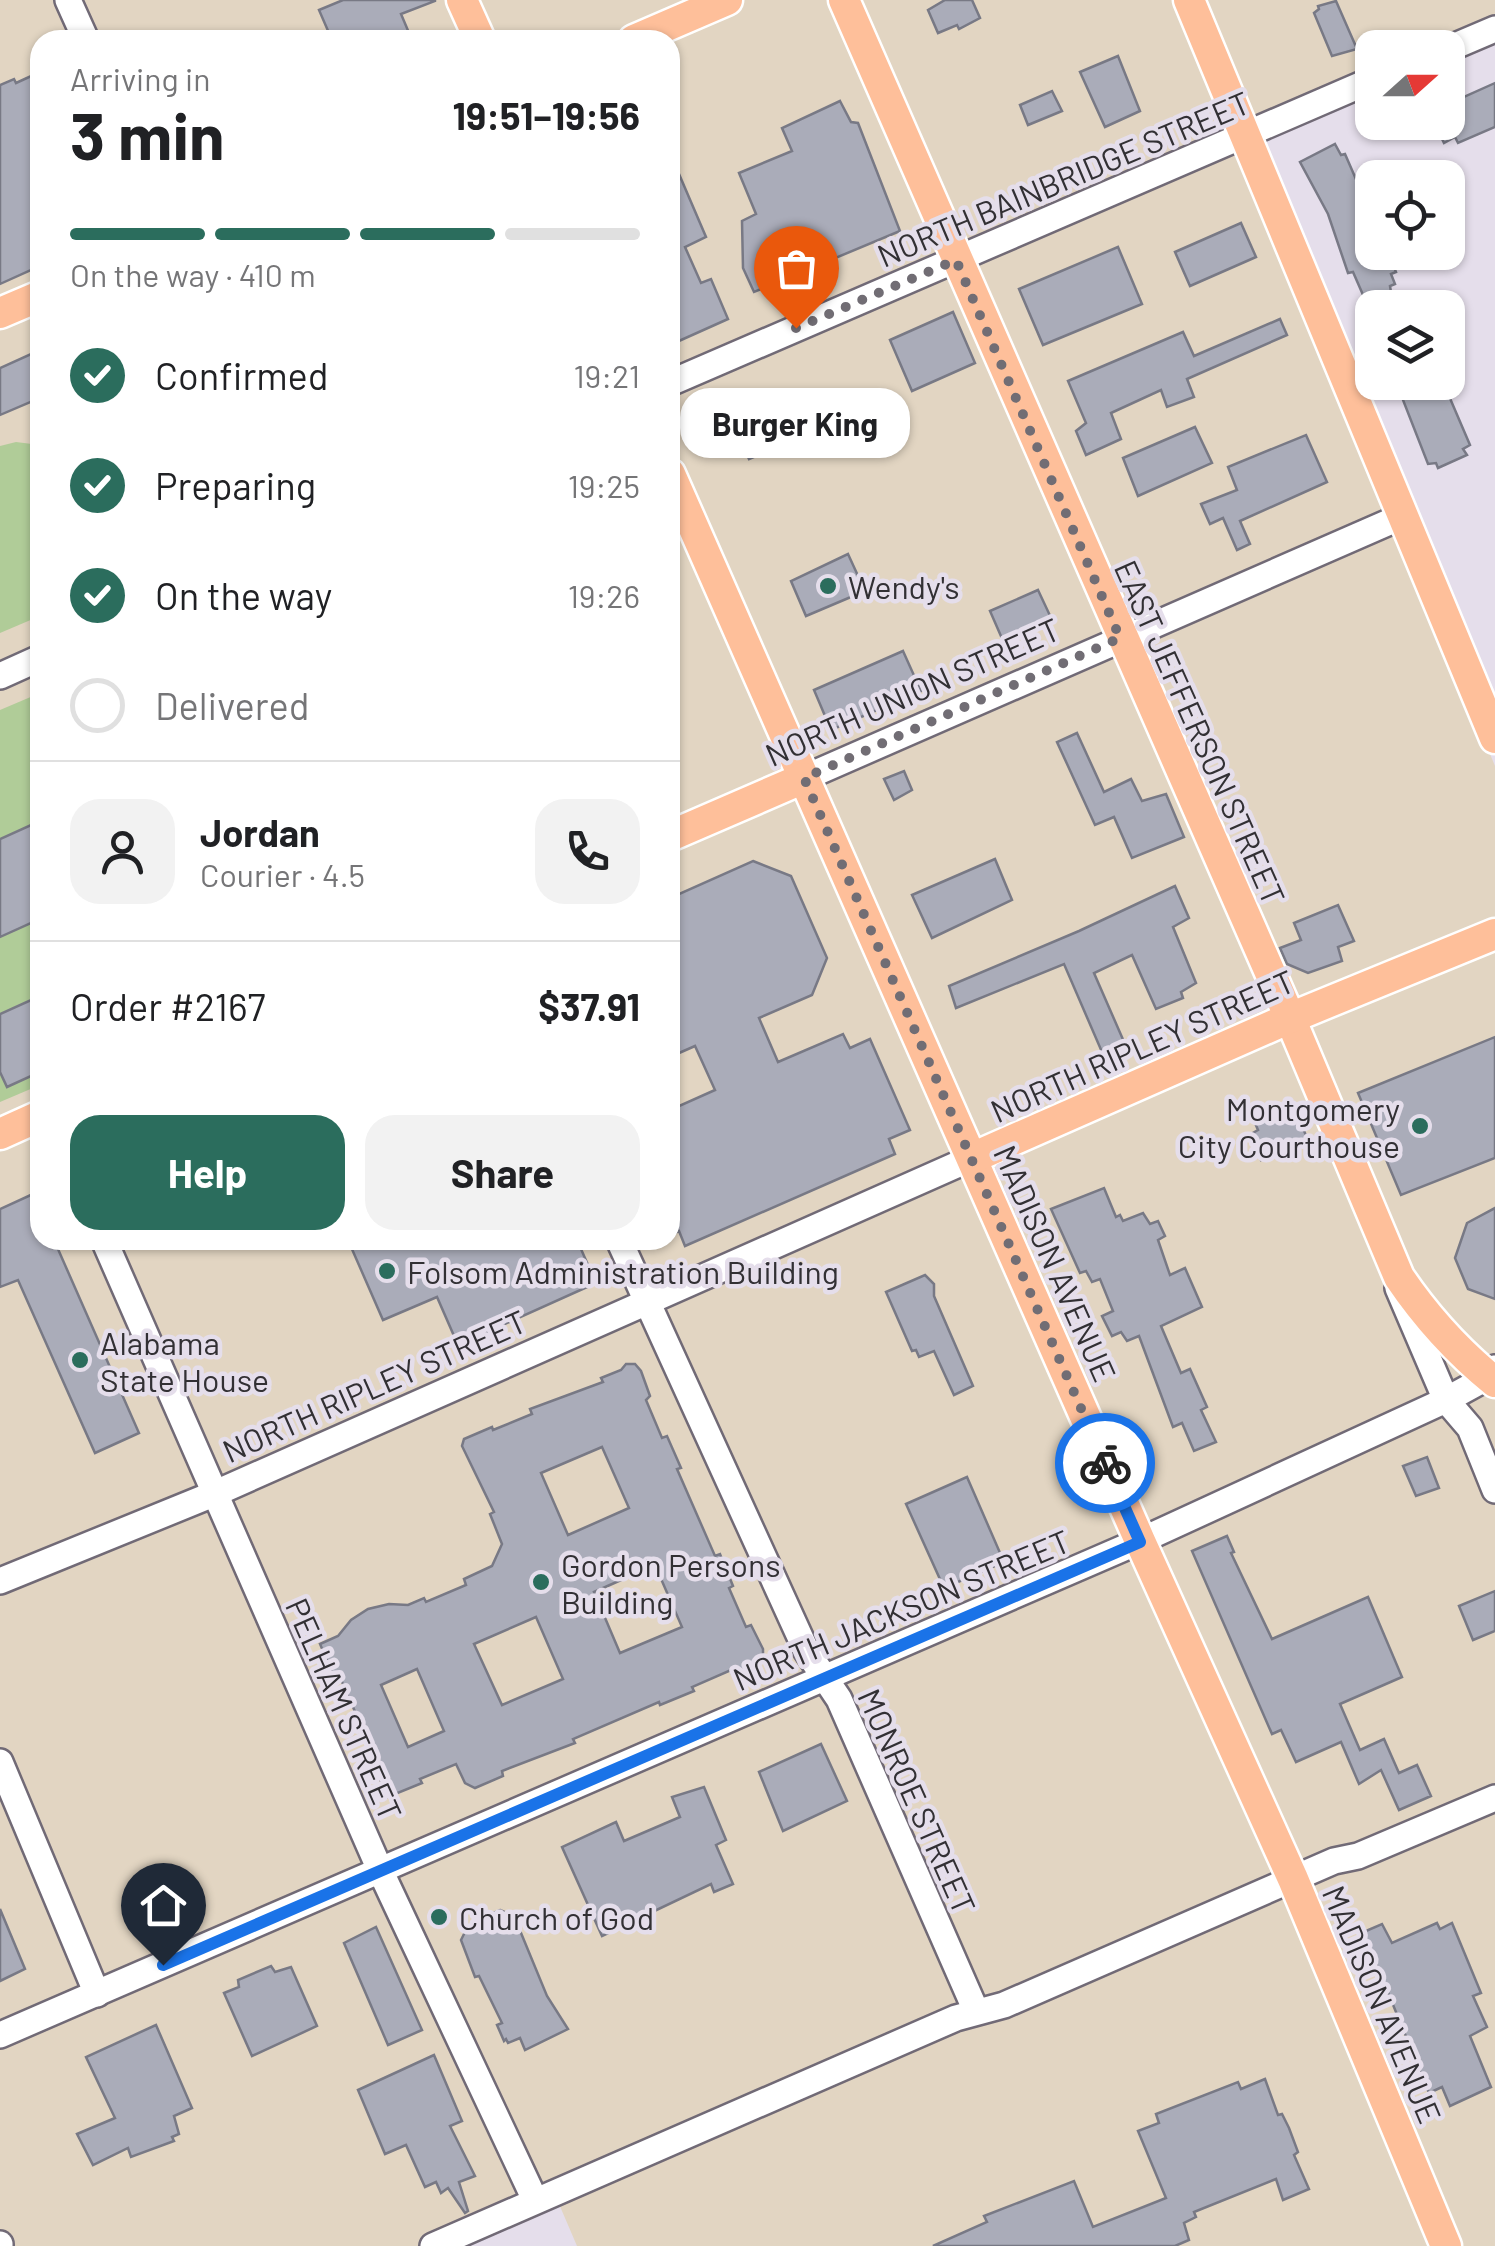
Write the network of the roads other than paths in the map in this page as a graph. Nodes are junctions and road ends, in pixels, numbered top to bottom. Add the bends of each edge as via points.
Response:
1 (68, 0) edge
2 (462, 0) edge
3 (727, 0) edge
4 (844, 0) edge
5 (1190, 0) edge
6 (1495, 29) edge
7 (82, 30) edge
8 (476, 30) edge
9 (657, 30) edge
10 (1465, 42) edge
11 (1355, 87) edge
12 (1245, 134) junction
13 (956, 260) junction
14 (30, 300) edge
15 (0, 313) edge
16 (680, 379) edge
17 (680, 497) edge
18 (1403, 516) junction
19 (1120, 638) junction
20 (30, 662) edge
21 (0, 676) edge
22 (1495, 738) edge
23 (804, 778) junction
24 (680, 832) edge
25 (1495, 934) edge
26 (1290, 1018) junction
27 (30, 1120) edge
28 (0, 1134) edge
29 (972, 1158) junction
30 (1374, 1220) junction
31 (108, 1250) edge
32 (623, 1250) edge
33 (647, 1303) junction
34 (1493, 1376) edge
35 (1446, 1400) junction
36 (1495, 1490) edge
37 (216, 1493) junction
38 (1140, 1542) junction
39 (2, 1582) edge
40 (823, 1678) junction
41 (0, 1762) edge
42 (1495, 1798) edge
43 (380, 1870) junction
44 (1293, 1879) junction
45 (98, 1994) junction
46 (976, 2011) junction
47 (0, 2035) edge
48 (535, 2200) junction
49 (436, 2245) edge
50 (1446, 2246) edge

1 - 7 street
2 - 8 main road
3 - 9 main road
4 - 13 main road, EAST JEFFERSON STREET
5 - 12 main road
6 - 10 street
11 - 12 street, NORTH BAINBRIDGE STREET
12 - 13 street, NORTH BAINBRIDGE STREET
12 - 18 main road
13 - 16 street, NORTH BAINBRIDGE STREET
13 - 19 main road, EAST JEFFERSON STREET
14 - 15 main road
17 - 23 main road, MADISON AVENUE
18 - 19 street, NORTH UNION STREET
18 - 22 main road
19 - 23 street, NORTH UNION STREET
19 - 26 main road, EAST JEFFERSON STREET
20 - 21 street
23 - 24 main road, NORTH UNION STREET
23 - 29 main road, MADISON AVENUE
25 - 26 main road, NORTH RIPLEY STREET
26 - 29 main road, NORTH RIPLEY STREET
26 - 30 main road, EAST JEFFERSON STREET
27 - 28 main road
29 - 33 street, NORTH RIPLEY STREET
29 - 38 main road, MADISON AVENUE
30 - 34 main road via 1420,1307
30 - 35 street, EAST JEFFERSON STREET
31 - 37 street, PELHAM STREET
32 - 33 street, MONROE STREET
33 - 37 street, NORTH RIPLEY STREET
33 - 40 street, MONROE STREET
34 - 35 street, NORTH JACKSON STREET
35 - 36 street, EAST JEFFERSON STREET via 1470,1428
35 - 38 street, NORTH JACKSON STREET
37 - 39 street, NORTH RIPLEY STREET
37 - 43 street, PELHAM STREET
38 - 40 street, NORTH JACKSON STREET
38 - 44 main road, MADISON AVENUE
40 - 43 street, NORTH JACKSON STREET
40 - 46 street, MONROE STREET via 839,1699
41 - 45 street
42 - 44 street
43 - 45 street, NORTH JACKSON STREET
43 - 48 street, PELHAM STREET
44 - 46 street via 1004,2006
44 - 50 main road, MADISON AVENUE
45 - 47 street, NORTH JACKSON STREET
46 - 48 street
48 - 49 street

